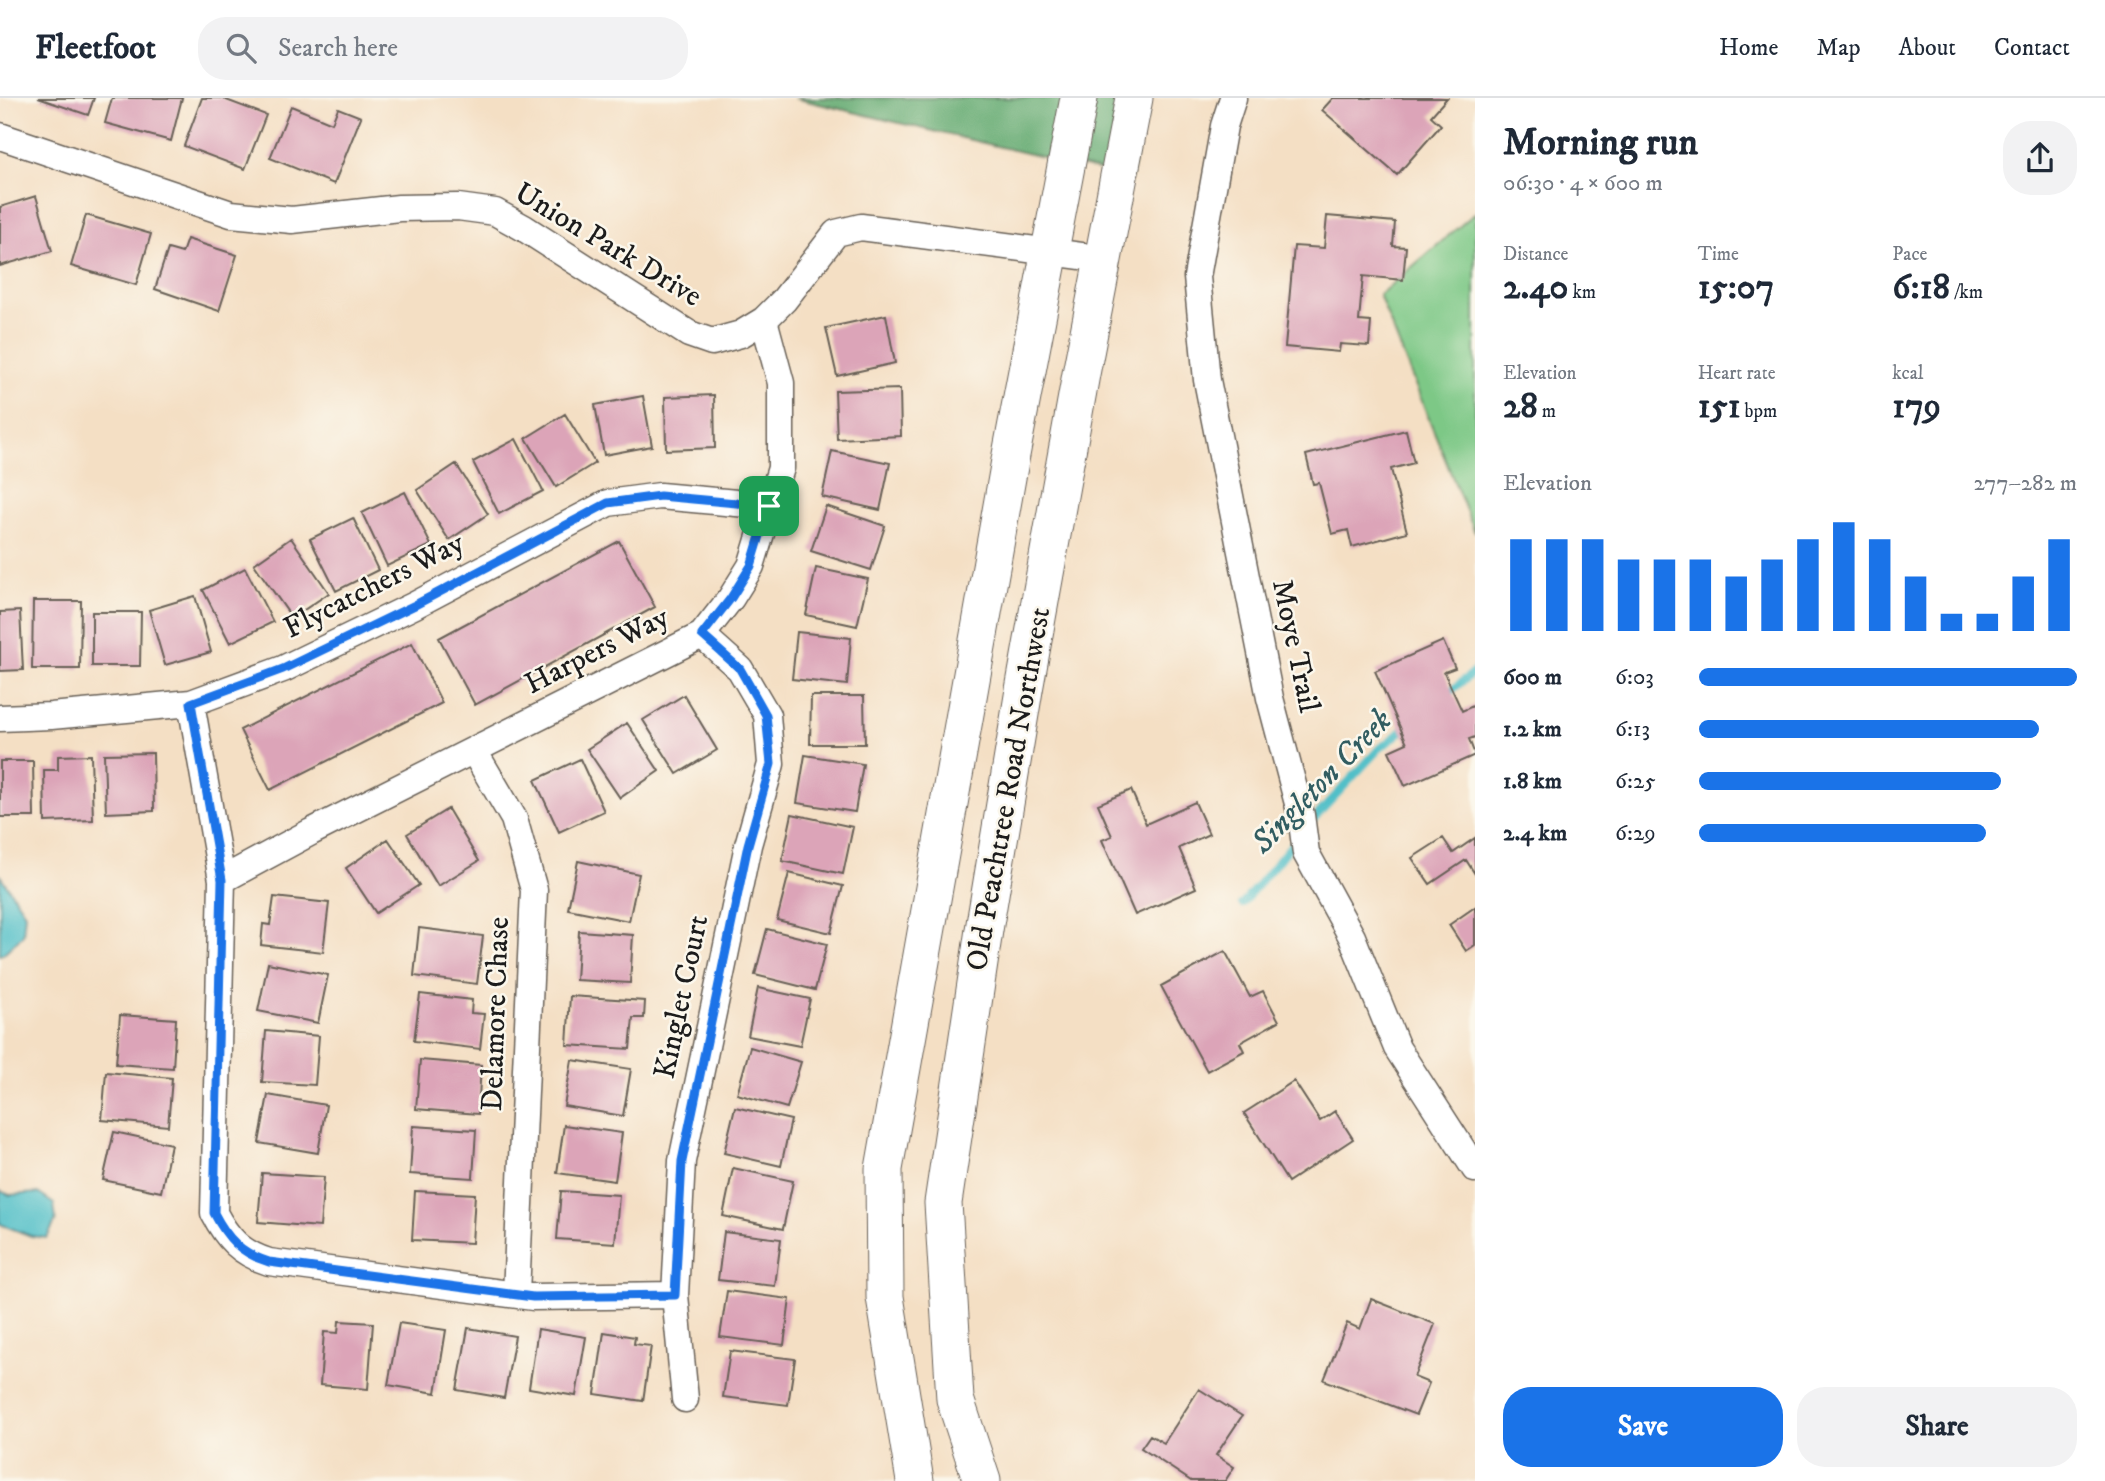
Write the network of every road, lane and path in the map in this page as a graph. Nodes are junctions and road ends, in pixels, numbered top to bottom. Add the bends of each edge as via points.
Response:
1 (1079, 98) edge
2 (1134, 98) edge
3 (1233, 98) edge
4 (0, 136) edge
5 (1051, 251) junction
6 (1104, 259) junction
7 (764, 320) junction
8 (769, 506) junction
9 (702, 635) junction
10 (191, 703) junction
11 (0, 718) edge
12 (474, 751) junction
13 (222, 880) junction
14 (1475, 1169) edge
15 (516, 1294) junction
16 (675, 1295) junction
17 (685, 1399) dead end
18 (915, 1481) edge
19 (982, 1481) edge

1 - 5 main road, Old Peachtree Road Northwest
2 - 6 main road, Old Peachtree Road Northwest
3 - 14 street, Moye Trail via 1223,126 1197,277 1207,380 1270,698 1301,815 1306,853 1352,937 1397,1048
4 - 7 street, Union Park Drive via 231,214 292,220 399,208 495,212 689,334 712,342 741,334
5 - 6 street, Union Park Drive
5 - 7 street, Union Park Drive via 861,227 836,233
5 - 18 main road, Old Peachtree Road Northwest via 884,1169 885,1297
6 - 19 main road, Old Peachtree Road Northwest via 1019,717 943,1203 955,1399
7 - 8 street, Harpers Way via 781,383 781,468
8 - 9 street, Harpers Way via 751,566
8 - 10 street, Flycatchers Way via 660,496 608,503 283,669
9 - 12 street, Harpers Way
9 - 16 street, Kinglet Court via 740,669 766,715 771,764 748,845 682,1161
10 - 11 street, Flycatchers Way
10 - 13 street
12 - 13 street, Harpers Way
12 - 15 street, Delamore Chase via 514,820 534,890
13 - 15 street via 214,1213 226,1236 252,1257 269,1262
15 - 16 street
16 - 17 street, Kinglet Court

